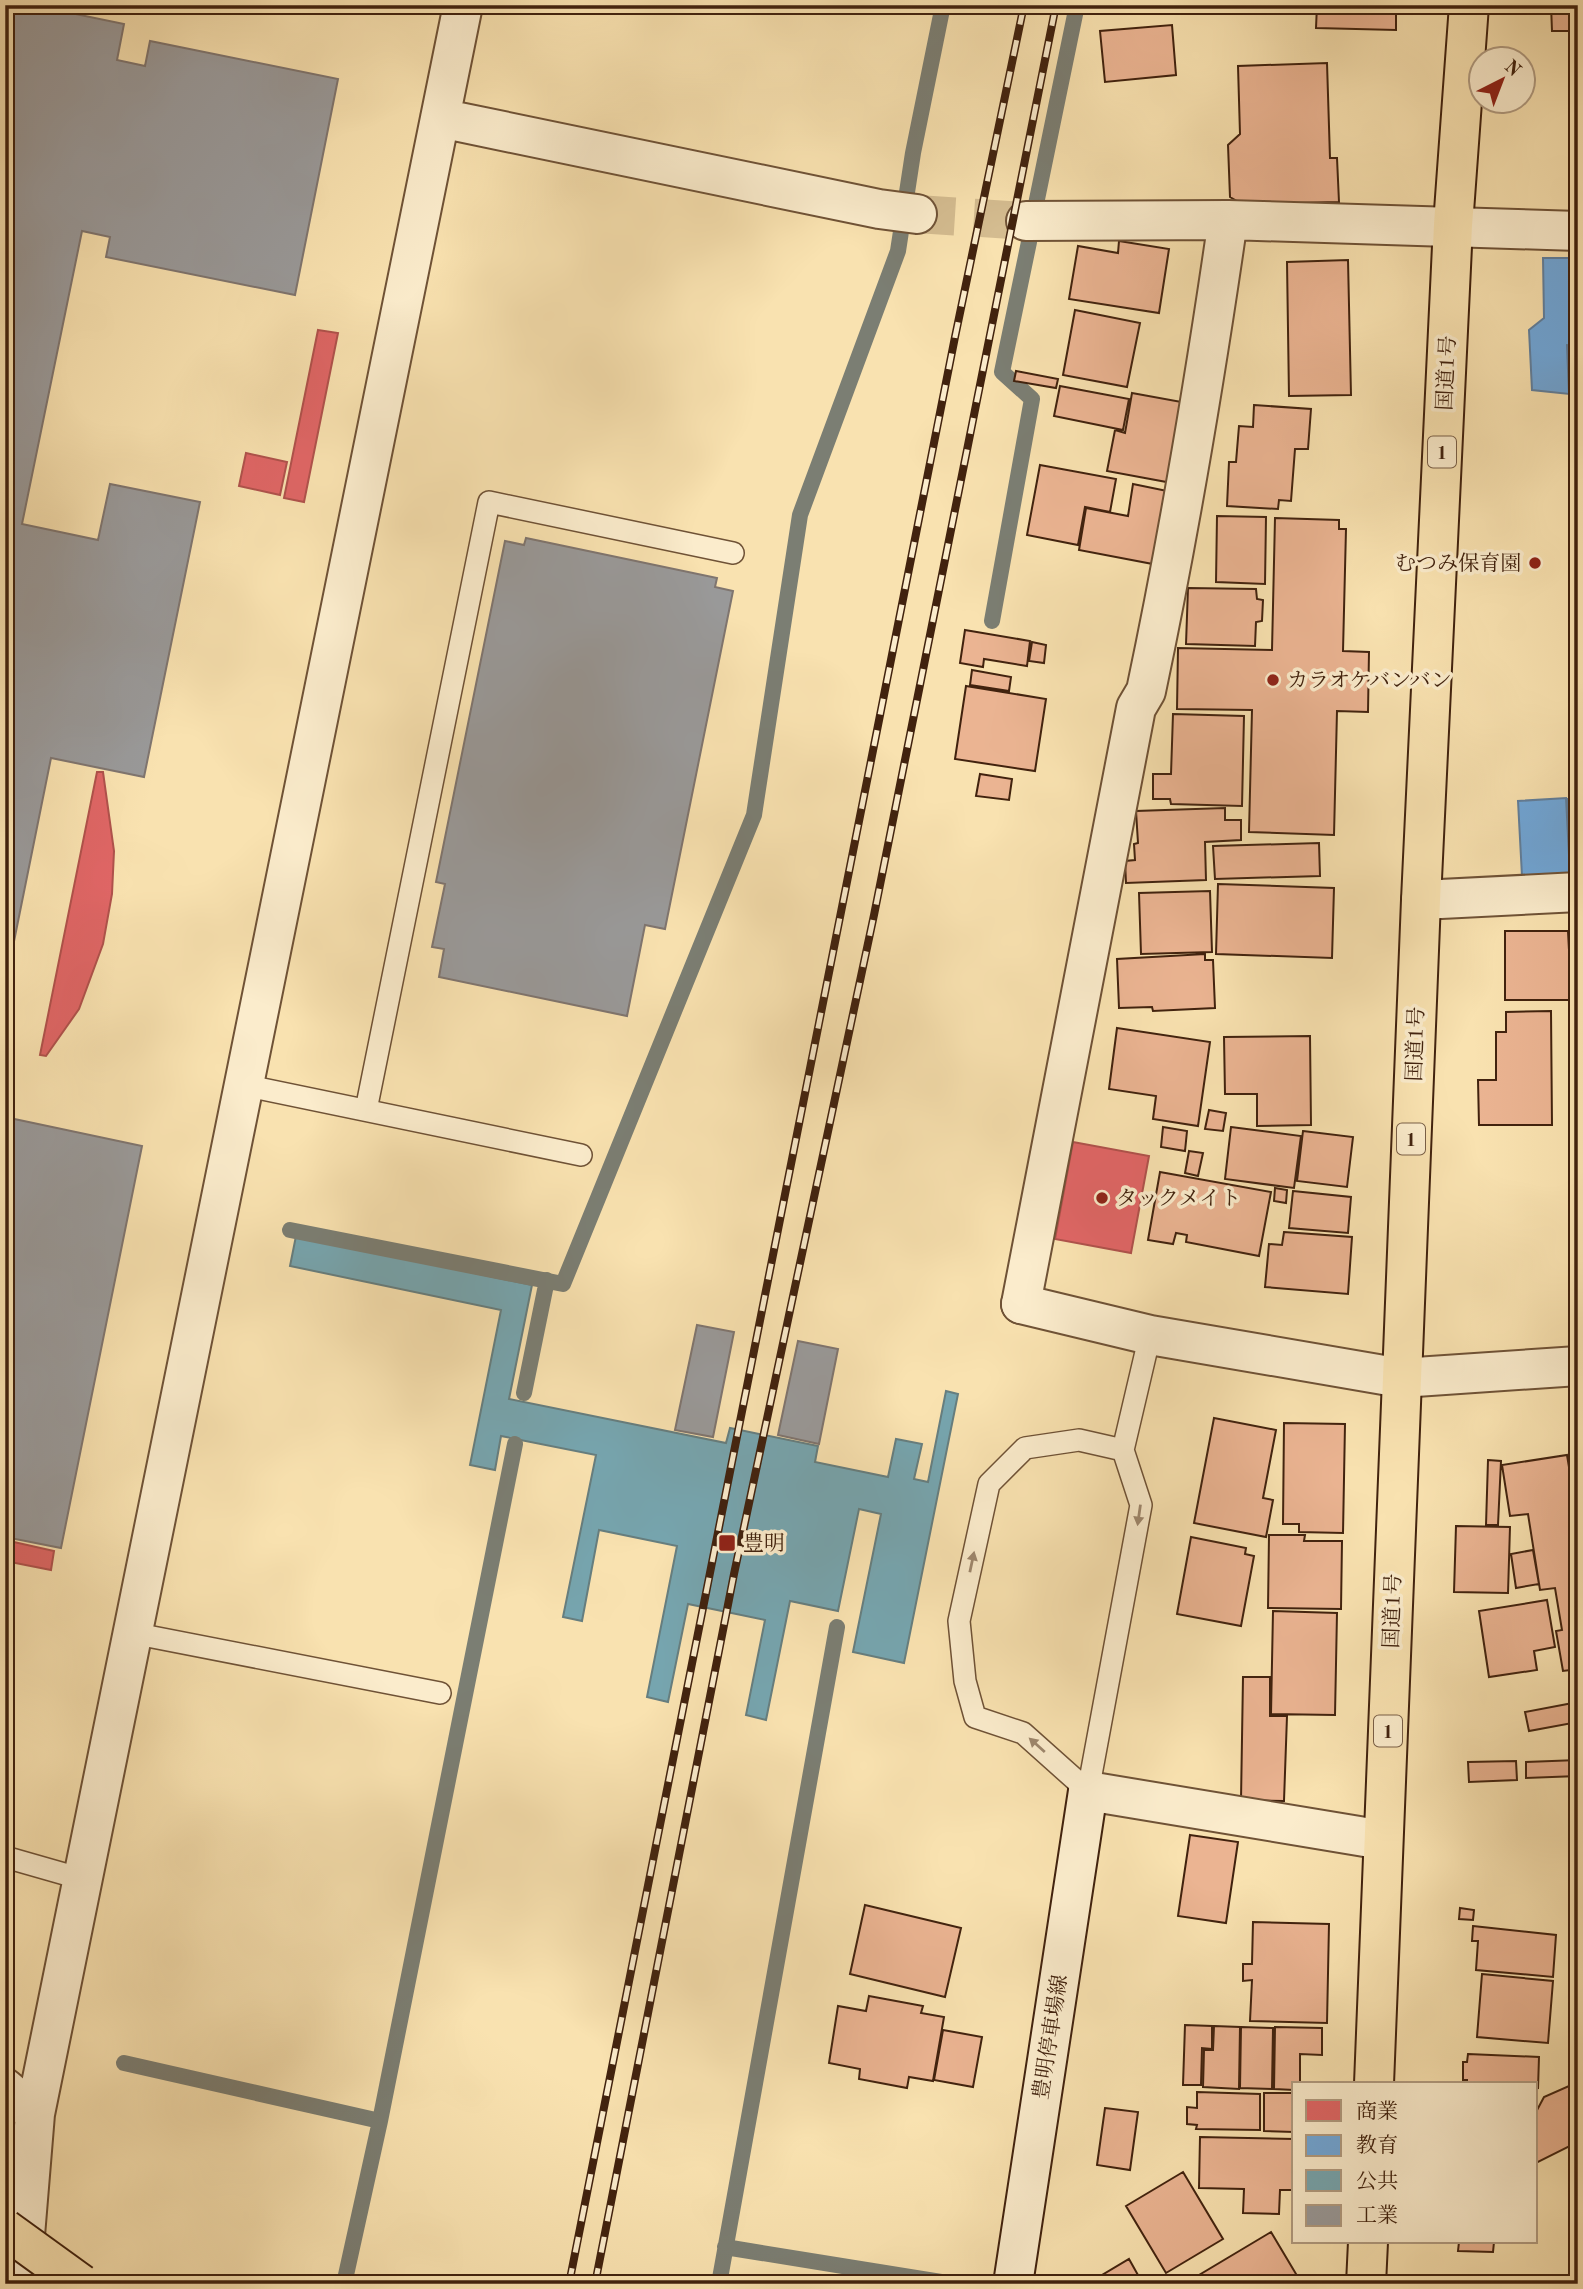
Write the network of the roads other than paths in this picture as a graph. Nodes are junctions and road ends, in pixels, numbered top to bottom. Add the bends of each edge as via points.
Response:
1 (463, 5) edge
2 (1469, 5) edge
3 (440, 118) junction
4 (898, 211) tunnel mouth
5 (1228, 220) junction
6 (1026, 221) tunnel mouth
7 (1452, 225) junction
8 (1578, 231) edge
9 (733, 553) dead end
10 (1578, 892) edge
11 (1421, 900) junction
12 (243, 1085) junction
13 (366, 1110) junction
14 (581, 1155) dead end
15 (1150, 1335) junction
16 (1578, 1366) edge
17 (1401, 1378) junction
18 (1123, 1450) junction
19 (132, 1633) junction
20 (440, 1693) dead end
21 (1088, 1791) junction
22 (1384, 1840) junction
23 (5, 1857) edge
24 (82, 1878) junction
25 (1374, 2082) edge
26 (5, 2088) edge
27 (35, 2114) junction
28 (5, 2229) edge
29 (1368, 2244) edge
30 (21, 2284) edge
31 (81, 2284) edge
32 (1013, 2284) edge
33 (1366, 2284) edge

1 - 3 street
2 - 7 highway, 国道1号 / 1
3 - 4 street
3 - 12 street
5 - 6 street
5 - 7 street
5 - 15 street via 1172,572 1146,691 1136,708 1021,1304
7 - 8 street
7 - 11 highway, 国道1号 / 1
9 - 13 lane via 489,502
10 - 11 street
11 - 17 highway, 国道1号 / 1
12 - 13 lane
12 - 19 street
13 - 14 lane
15 - 17 street
15 - 18 lane
16 - 17 street
17 - 22 highway, 国道1号 / 1
18 -> 21 lane via 1141,1505
21 -> 18 lane via 1023,1733 975,1717 965,1681 959,1621 989,1484 1025,1448 1079,1440
19 - 20 lane
19 - 24 street
21 - 22 street
21 - 32 street, 豊明停車場線
22 - 25 highway, 国道1号 / 1
23 - 24 lane
24 - 27 street
26 - 27 street
27 - 30 street
28 - 31 highway, bridge
29 - 33 highway

